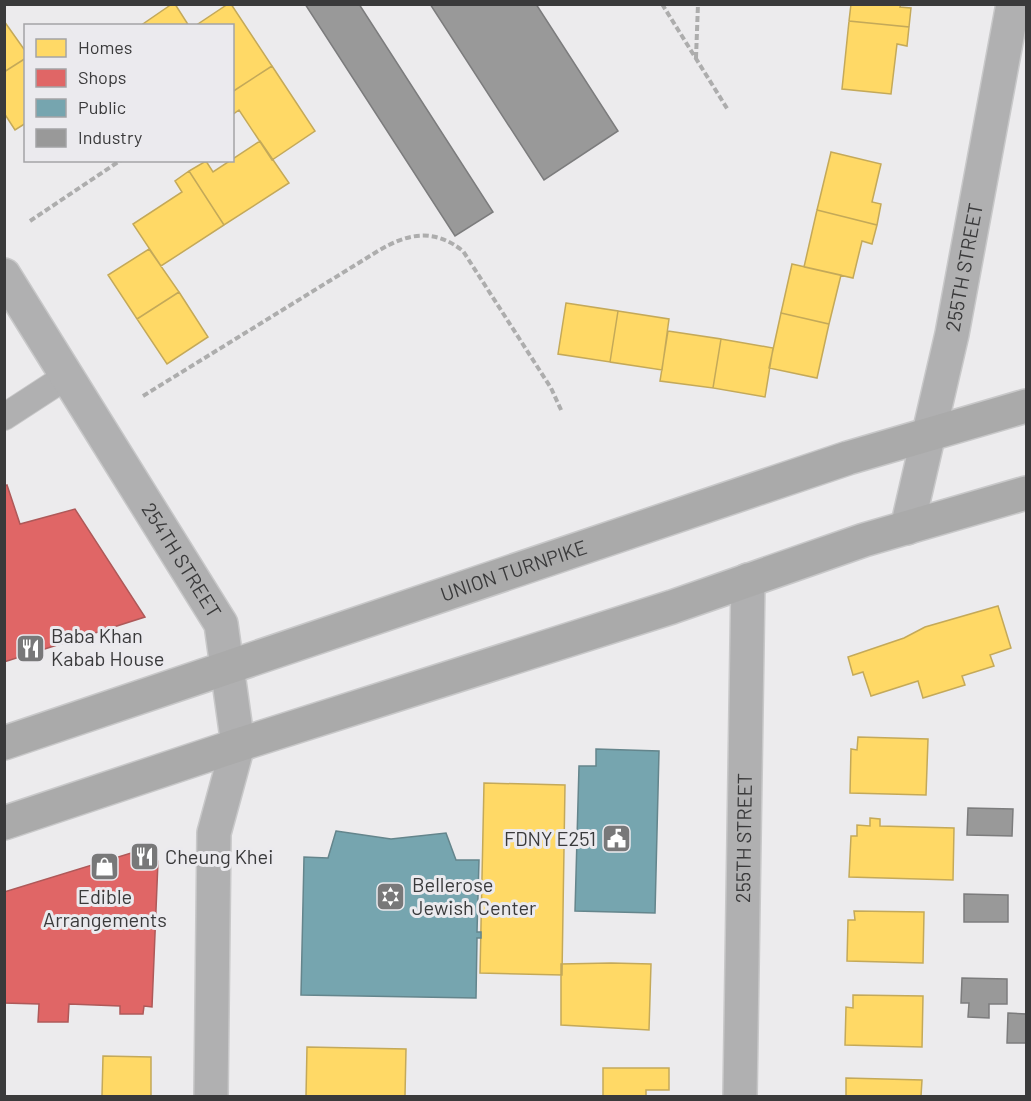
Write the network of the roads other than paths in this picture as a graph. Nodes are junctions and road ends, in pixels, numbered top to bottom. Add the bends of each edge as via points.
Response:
1 (1013, 4) edge
2 (4, 275) edge
3 (67, 376) junction
4 (1026, 406) edge
5 (4, 417) edge
6 (929, 434) junction
7 (1026, 493) edge
8 (907, 528) junction
9 (748, 580) junction
10 (228, 665) junction
11 (4, 743) edge
12 (238, 745) junction
13 (4, 823) edge
14 (210, 1096) edge
15 (740, 1096) edge

1 - 6 street, 255TH STREET via 952,334
2 - 3 street, 254TH STREET
3 - 5 lane
3 - 10 street, 254TH STREET via 221,624
4 - 6 main road, UNION TURNPIKE
6 - 8 street, 255TH STREET
6 - 10 main road, UNION TURNPIKE via 837,461
7 - 8 main road
8 - 9 main road
9 - 12 main road
9 - 15 street, 255TH STREET
10 - 11 main road, UNION TURNPIKE
10 - 12 street, 254TH STREET
12 - 13 main road
12 - 14 street, 254TH STREET via 214,833

